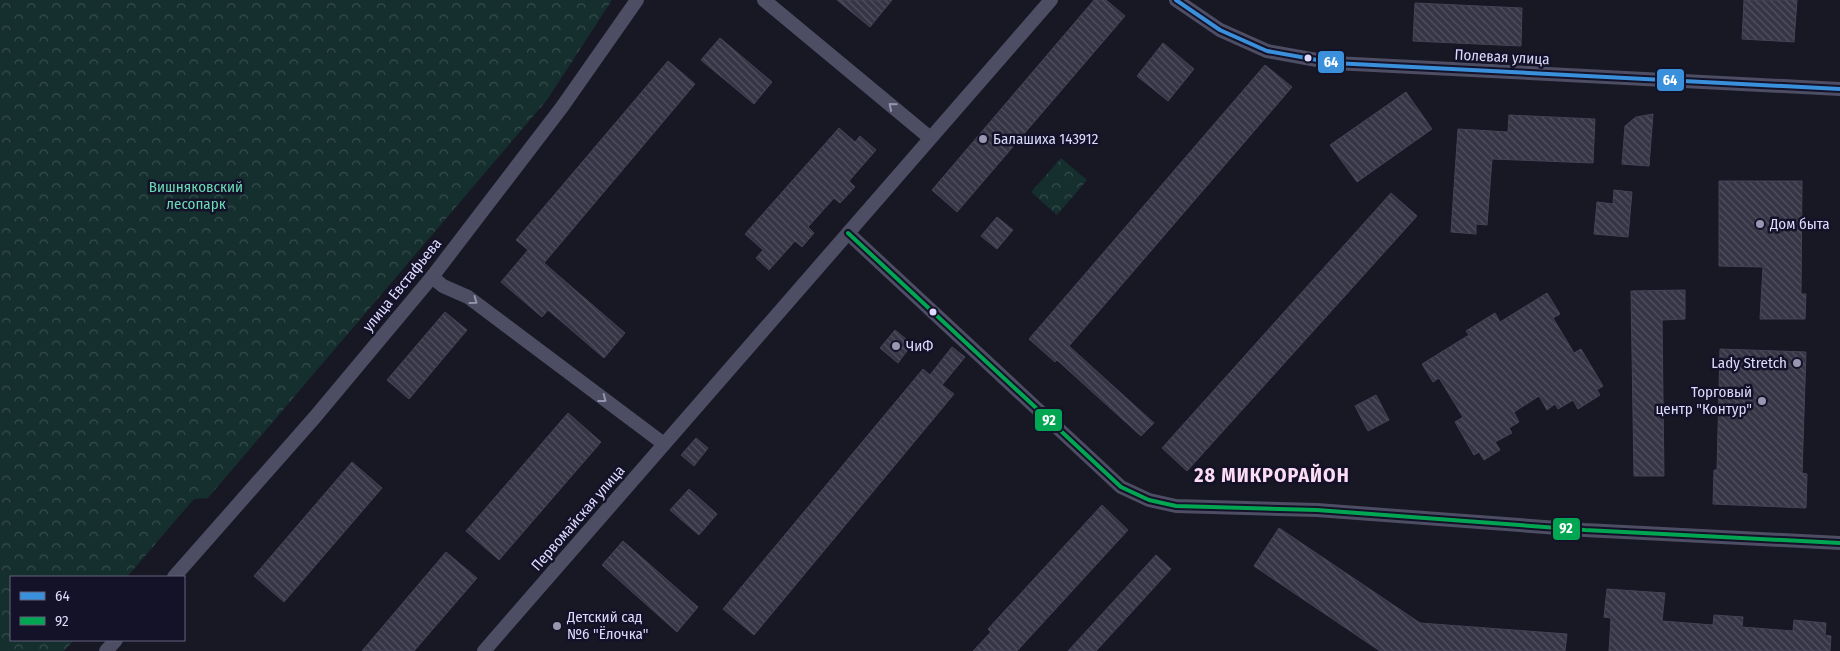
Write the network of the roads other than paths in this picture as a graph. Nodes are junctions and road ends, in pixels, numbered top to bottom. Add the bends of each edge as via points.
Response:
1 (637, 0) edge
2 (764, 0) edge
3 (1051, 0) edge
4 (1176, 0) edge
5 (1840, 89) edge
6 (929, 137) junction
7 (848, 232) junction
8 (432, 277) junction
9 (664, 444) junction
10 (1840, 543) edge
11 (175, 576) edge
12 (115, 641) edge
13 (106, 651) edge
14 (484, 651) edge

1 - 8 street, улица Евстафьева via 562,107
6 -> 2 street
3 - 6 street, Первомайская улица
4 - 5 street, Полевая улица via 1220,30 1267,51 1334,63
6 - 7 street, Первомайская улица
7 - 9 street, Первомайская улица
7 - 10 street via 1121,487 1150,500 1176,506 1316,510
8 -> 9 street via 443,286 468,297
8 - 11 street, улица Евстафьева
9 - 14 street, Первомайская улица
12 - 13 street

